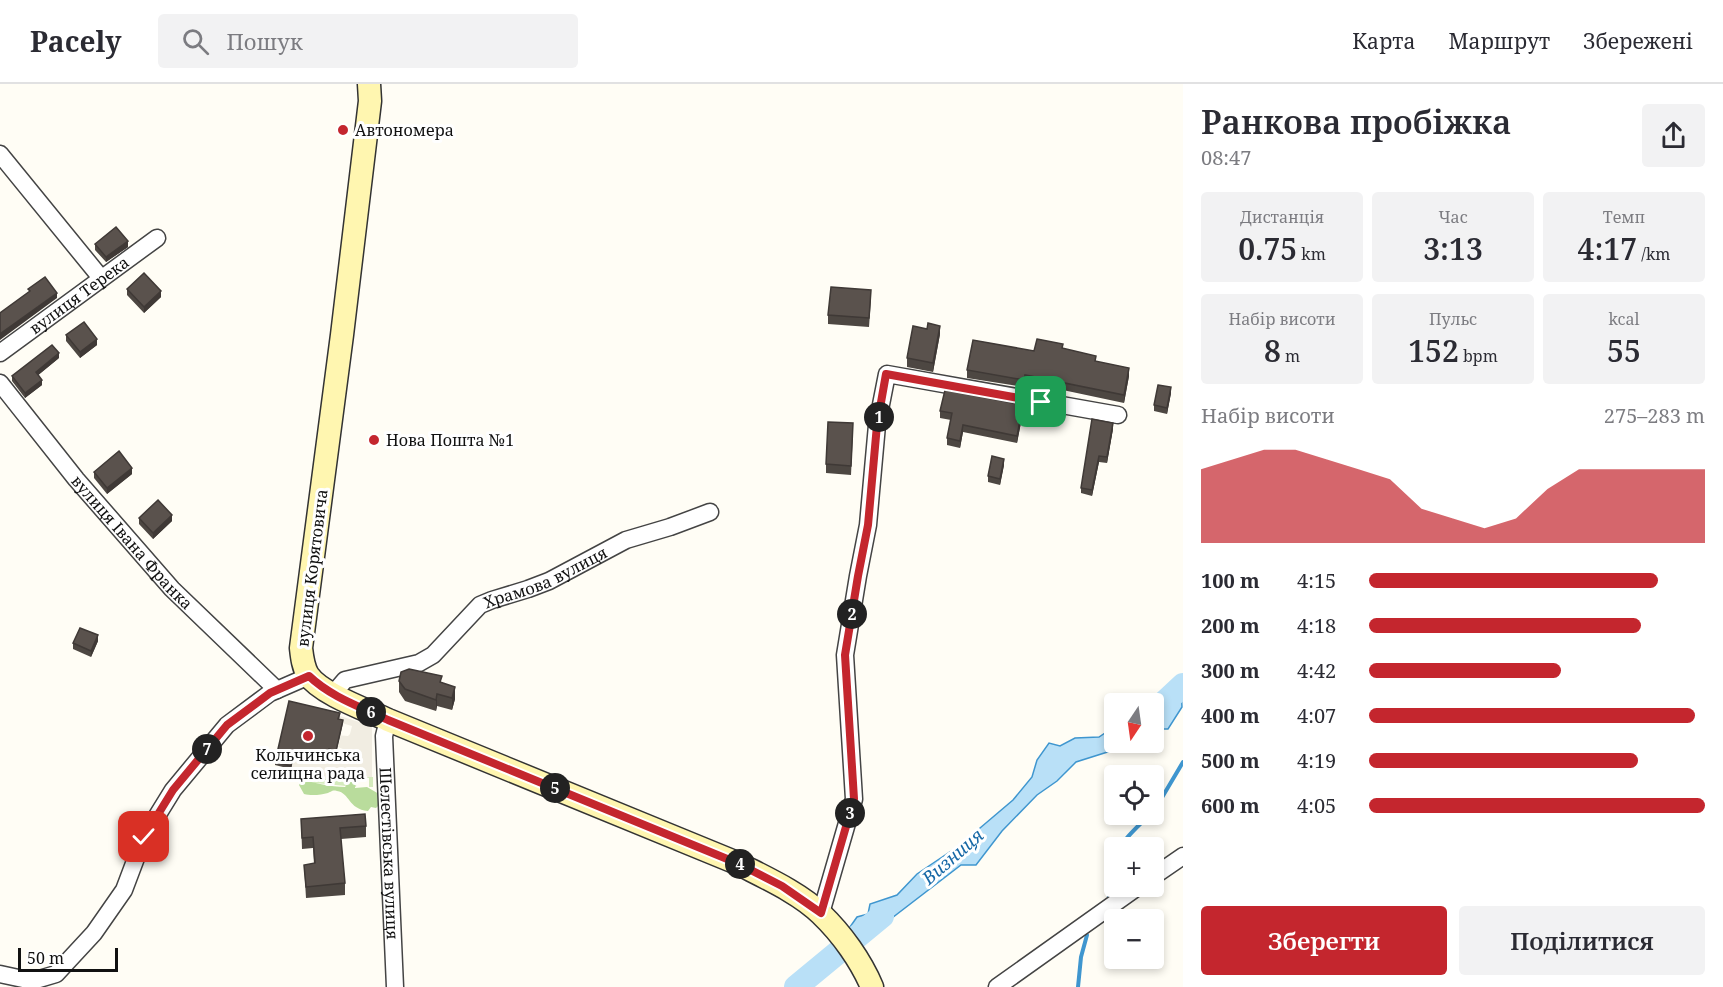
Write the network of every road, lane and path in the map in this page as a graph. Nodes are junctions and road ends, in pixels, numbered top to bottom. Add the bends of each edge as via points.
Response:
1 (369, 84) edge
2 (0, 154) edge
3 (157, 238) dead end
4 (100, 278) junction
5 (0, 353) edge
6 (0, 383) edge
7 (1118, 416) dead end
8 (710, 512) dead end
9 (309, 676) junction
10 (277, 690) junction
11 (333, 694) junction
12 (388, 720) junction
13 (1183, 856) edge
14 (1164, 869) edge
15 (1124, 897) edge
16 (821, 913) junction
17 (0, 974) edge
18 (868, 978) edge
19 (395, 987) edge
20 (997, 987) edge

1 - 9 main road, вулиця Корятовича via 342,335 301,648
2 - 4 street
3 - 4 street, вулиця Терека
4 - 5 street, вулиця Терека
6 - 10 street, вулиця Івана Франка via 76,479 172,589
7 - 16 street via 886,374 868,525 845,655 854,799
8 - 11 street, Храмова вулиця via 626,540 549,580 480,605 433,655 419,663 345,680
9 - 10 street
9 - 11 main road
10 - 17 street via 227,725 173,790 144,837 124,890 94,933 56,974 39,979
11 - 12 main road
12 - 16 main road via 737,863 782,886
12 - 19 street, Шелестівська вулиця via 384,736
13 - 14 street
15 - 20 street
16 - 18 main road

